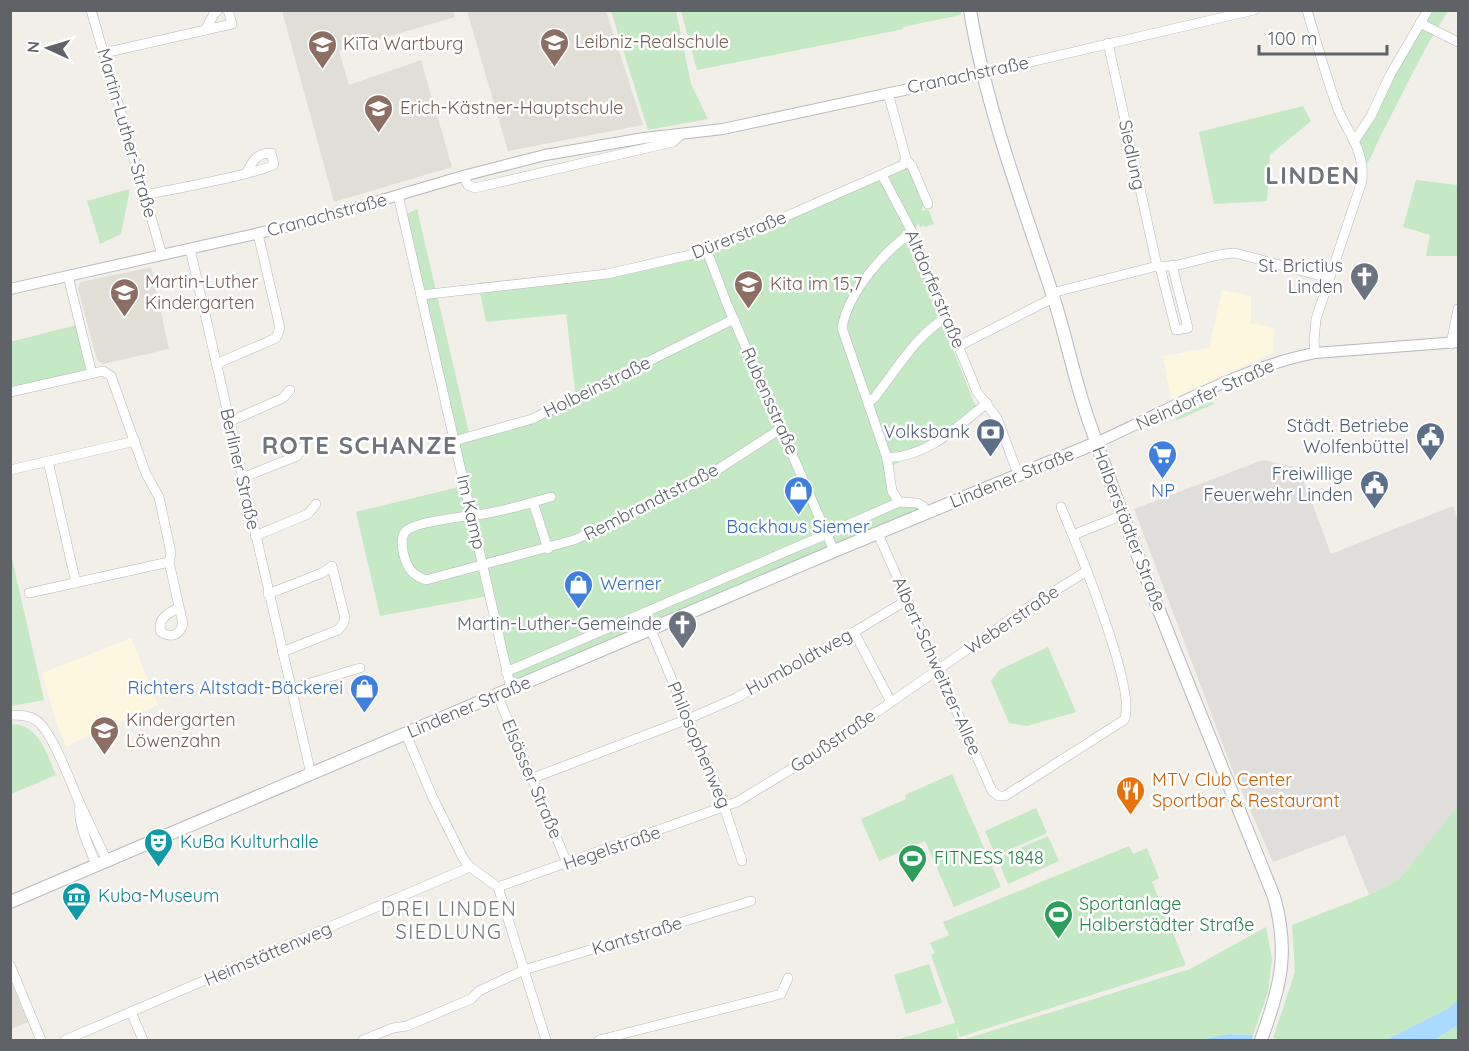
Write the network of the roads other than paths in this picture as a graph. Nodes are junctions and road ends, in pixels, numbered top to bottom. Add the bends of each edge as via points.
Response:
1 (91, 10) edge
2 (218, 10) edge
3 (228, 10) edge
4 (970, 10) edge
5 (1254, 10) edge
6 (1307, 10) edge
7 (1428, 10) edge
8 (1420, 22) junction
9 (205, 30) junction
10 (1458, 42) edge
11 (1108, 43) junction
12 (104, 53) junction
13 (983, 73) junction
14 (888, 93) junction
15 (682, 134) junction
16 (1355, 140) junction
17 (906, 160) junction
18 (246, 174) dead end
19 (882, 175) junction
20 (463, 176) junction
21 (145, 195) junction
22 (398, 195) junction
23 (928, 204) dead end
24 (912, 232) junction
25 (258, 234) junction
26 (190, 249) junction
27 (707, 251) junction
28 (162, 255) junction
29 (1172, 265) junction
30 (1158, 266) junction
31 (68, 276) junction
32 (1329, 278) junction
33 (10, 289) edge
34 (421, 295) junction
35 (1053, 296) junction
36 (1458, 309) edge
37 (947, 317) junction
38 (734, 319) junction
39 (1455, 343) edge
40 (959, 346) junction
41 (1315, 353) junction
42 (216, 363) junction
43 (92, 374) junction
44 (290, 390) dead end
45 (10, 392) edge
46 (869, 402) junction
47 (987, 404) junction
48 (229, 422) junction
49 (782, 428) junction
50 (135, 441) junction
51 (454, 441) junction
52 (1096, 443) junction
53 (303, 447) dead end
54 (887, 458) junction
55 (48, 461) junction
56 (10, 470) edge
57 (1018, 474) junction
58 (242, 478) junction
59 (551, 497) dead end
60 (533, 502) junction
61 (899, 502) junction
62 (316, 504) dead end
63 (1061, 507) dead end
64 (927, 513) junction
65 (471, 515) junction
66 (1123, 515) junction
67 (827, 534) junction
68 (878, 534) junction
69 (1072, 535) junction
70 (255, 536) junction
71 (548, 549) junction
72 (834, 551) junction
73 (169, 562) junction
74 (483, 566) junction
75 (1087, 571) junction
76 (76, 583) junction
77 (29, 593) dead end
78 (268, 594) junction
79 (907, 600) junction
80 (178, 608) dead end
81 (651, 630) junction
82 (854, 632) junction
83 (282, 652) junction
84 (360, 668) dead end
85 (938, 669) junction
86 (506, 672) junction
87 (290, 689) junction
88 (511, 689) junction
89 (496, 694) junction
90 (891, 702) junction
91 (10, 715) edge
92 (688, 718) junction
93 (406, 734) junction
94 (311, 774) junction
95 (533, 778) junction
96 (726, 808) junction
97 (742, 861) dead end
98 (102, 863) junction
99 (567, 863) junction
100 (470, 867) junction
101 (498, 888) junction
102 (751, 901) dead end
103 (10, 902) edge
104 (10, 965) edge
105 (524, 970) junction
106 (788, 978) dead end
107 (130, 1012) junction
108 (41, 1041) edge
109 (65, 1041) edge
110 (143, 1041) edge
111 (363, 1041) edge
112 (546, 1041) edge
113 (599, 1041) edge
114 (1261, 1041) edge

1 - 12 street, Martin-Luther-Straße
2 - 9 street
3 - 9 street via 232,24
4 - 13 main road, Halberstädter Straße
5 - 11 street, Cranachstraße
6 - 16 street via 1335,103
7 - 8 street
8 - 10 street
8 - 16 street
9 - 12 street
11 - 13 street, Cranachstraße
11 - 30 street, Siedlung
12 - 21 street, Martin-Luther-Straße
13 - 14 street, Cranachstraße
13 - 35 main road, Halberstädter Straße
14 - 15 street, Cranachstraße via 797,115
14 - 17 street
15 - 20 street, Cranachstraße via 575,149
15 - 20 street, Cranachstraße via 673,142 475,188
16 - 32 street via 1364,168 1362,181
17 - 19 street, Dürerstraße
17 - 23 street, Altdorferstraße
18 - 21 street
19 - 24 street, Altdorferstraße
19 - 27 street, Dürerstraße
20 - 22 street, Cranachstraße
21 - 28 street, Martin-Luther-Straße
22 - 25 street, Cranachstraße
22 - 34 street, Im Kamp
24 - 37 street, Altdorferstraße
24 - 46 street via 872,271 853,297 843,320 843,335
25 - 26 street, Cranachstraße
25 - 42 street via 279,334
26 - 28 street, Cranachstraße
26 - 42 street, Berliner Straße
27 - 34 street, Dürerstraße via 607,274
27 - 38 street, Rubensstraße
28 - 31 street, Cranachstraße
29 - 30 street
29 - 30 street, Siedlung via 1188,328 1176,330
29 - 32 street via 1235,253
30 - 35 street
31 - 33 street, Cranachstraße
31 - 43 street
32 - 41 street via 1314,328
34 - 51 street, Im Kamp
35 - 40 street
35 - 52 main road, Halberstädter Straße
36 - 39 street
37 - 40 street, Altdorferstraße
37 - 46 street via 923,336
38 - 49 street, Rubensstraße
38 - 51 street, Holbeinstraße via 532,419
39 - 41 street, Neindorfer Straße
40 - 47 street, Altdorferstraße via 977,392
41 - 52 street, Neindorfer Straße via 1253,370
42 - 48 street, Berliner Straße
43 - 45 street
43 - 50 street via 103,371 111,376
44 - 48 street via 283,398
46 - 54 street
47 - 54 street via 926,449
47 - 57 street, Altdorferstraße via 997,418
48 - 58 street, Berliner Straße
49 - 67 street, Rubensstraße
49 - 71 street, Rembrandtstraße via 703,479
50 - 55 street
50 - 73 street via 159,497 171,553
51 - 65 street, Im Kamp
52 - 57 main road, Lindener Straße
52 - 66 main road, Halberstädter Straße
53 - 58 street via 297,456
54 - 61 street via 892,491
55 - 56 street
55 - 76 street
57 - 64 main road, Lindener Straße
58 - 70 street, Berliner Straße
59 - 60 street
60 - 65 street
60 - 71 street
61 - 64 street, Lindener Straße via 917,503
61 - 67 street, Lindener Straße
62 - 70 street via 308,514
63 - 69 street
64 - 68 main road, Lindener Straße
65 - 74 street, Im Kamp
65 - 74 street, Rembrandtstraße via 413,527 402,539 403,552 411,573 426,580
66 - 69 street
66 - 114 main road, Halberstädter Straße via 1274,897 1282,933 1281,977
67 - 72 street, Rubensstraße
67 - 86 street, Lindener Straße
68 - 72 main road, Lindener Straße
68 - 79 street, Albert-Schweitzer-Allee
69 - 75 street
70 - 78 street, Berliner Straße
71 - 74 street, Rembrandtstraße
72 - 81 main road, Lindener Straße
73 - 76 street
73 - 80 street
74 - 86 street, Im Kamp
75 - 85 street, Weberstraße
75 - 85 street, Albert-Schweitzer-Allee via 1114,650 1127,708 1124,720 1015,790 999,796 992,791
76 - 77 street
78 - 83 street, Berliner Straße
78 - 83 street via 332,566 345,618 343,624 338,630
79 - 82 street, Humboldtweg
79 - 85 street, Albert-Schweitzer-Allee
81 - 88 main road, Lindener Straße
81 - 92 street, Philosophenweg
82 - 90 street
82 - 92 street, Humboldtweg via 736,698
83 - 87 street, Berliner Straße
84 - 87 street
85 - 90 street, Gaußstraße
86 - 88 street, Im Kamp
87 - 94 street, Berliner Straße
88 - 89 main road, Lindener Straße
89 - 93 main road, Lindener Straße
89 - 95 street, Elsässer Straße
90 - 96 street, Gaußstraße via 816,754
91 - 98 street via 40,722 49,735
92 - 95 street, Humboldtweg
92 - 96 street, Philosophenweg
93 - 94 main road, Lindener Straße
93 - 100 street via 432,796
94 - 98 main road, Lindener Straße
95 - 99 street, Elsässer Straße
96 - 97 street, Philosophenweg
96 - 99 street, Hegelstraße
98 - 103 main road, Lindener Straße
99 - 101 street, Hegelstraße
100 - 101 street
100 - 107 street, Heimstättenweg
101 - 105 street
102 - 105 street, Kantstraße
104 - 108 street
105 - 111 street, Kantstraße via 479,991 471,999
105 - 112 street
106 - 113 street via 781,994
107 - 109 street, Heimstättenweg
107 - 110 street

